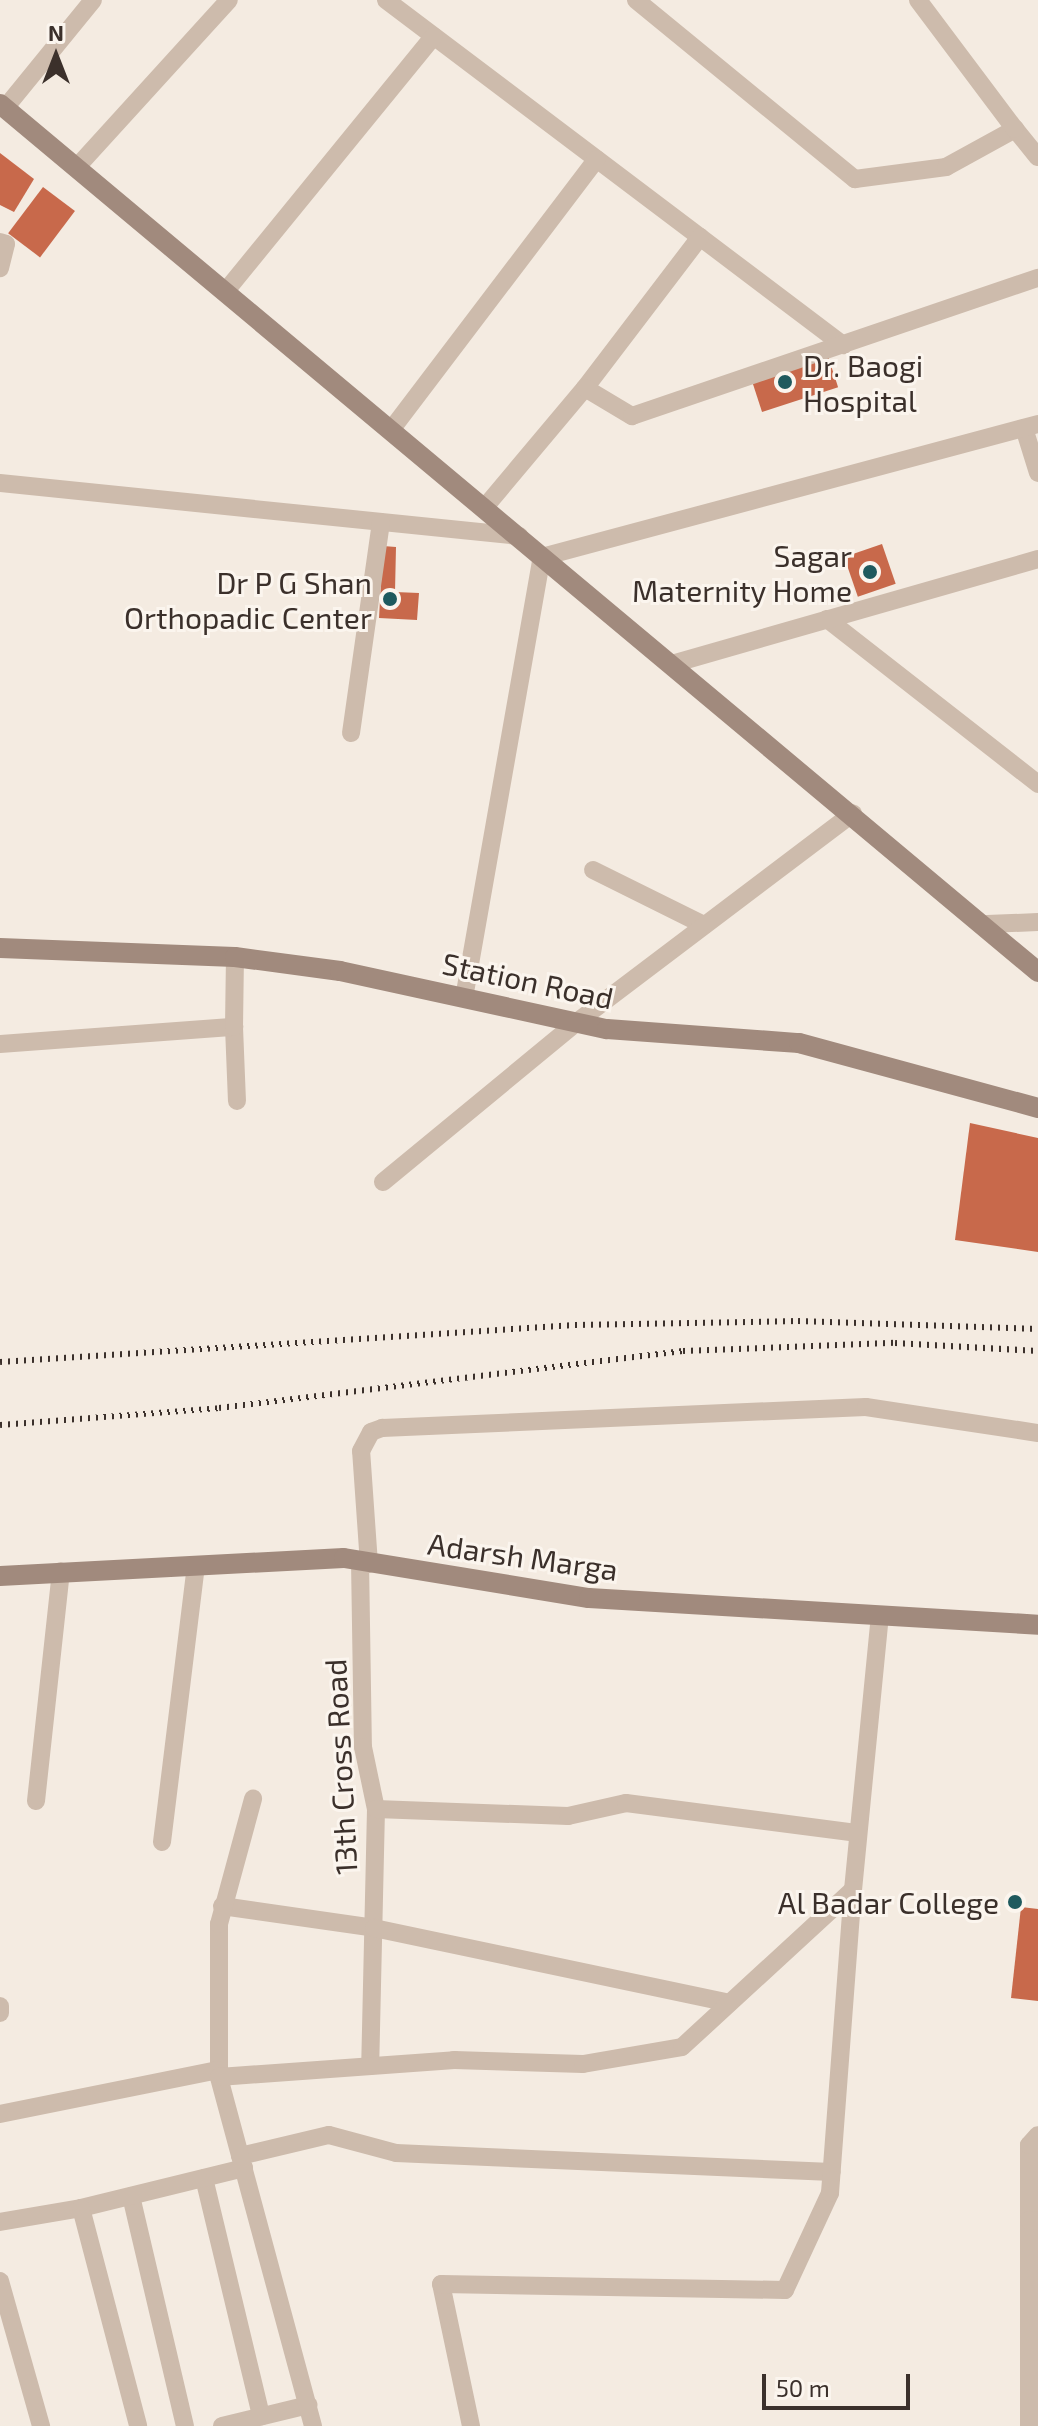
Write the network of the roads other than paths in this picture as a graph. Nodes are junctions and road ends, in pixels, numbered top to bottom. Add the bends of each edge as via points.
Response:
1 (93, 0) edge
2 (229, 0) edge
3 (636, 0) edge
4 (918, 0) edge
5 (394, 2) edge
6 (434, 36) junction
7 (3, 106) edge
8 (1015, 129) junction
9 (1038, 157) edge
10 (597, 159) junction
11 (76, 168) junction
12 (700, 237) junction
13 (0, 242) edge
14 (0, 268) edge
15 (1038, 278) edge
16 (225, 292) junction
17 (843, 345) junction
18 (585, 388) junction
19 (1031, 426) edge
20 (391, 430) junction
21 (1038, 473) edge
22 (0, 483) edge
23 (485, 507) junction
24 (381, 522) junction
25 (519, 536) junction
26 (542, 557) junction
27 (1038, 559) edge
28 (827, 619) junction
29 (672, 664) junction
30 (351, 733) dead end
31 (1038, 784) edge
32 (853, 813) junction
33 (593, 870) dead end
34 (1038, 922) edge
35 (987, 924) junction
36 (704, 925) junction
37 (0, 948) edge
38 (235, 957) junction
39 (1038, 972) edge
40 (464, 998) junction
41 (577, 1022) junction
42 (234, 1027) junction
43 (0, 1044) edge
44 (237, 1101) dead end
45 (1038, 1108) edge
46 (383, 1182) dead end
47 (1038, 1433) edge
48 (364, 1563) junction
49 (196, 1565) junction
50 (61, 1571) junction
51 (0, 1576) edge
52 (880, 1615) junction
53 (1038, 1625) edge
54 (253, 1799) dead end
55 (36, 1801) dead end
56 (376, 1809) junction
57 (858, 1833) junction
58 (162, 1842) dead end
59 (853, 1890) junction
60 (222, 1906) junction
61 (374, 1928) junction
62 (729, 2003) junction
63 (0, 2006) edge
64 (0, 2013) edge
65 (370, 2066) junction
66 (219, 2074) junction
67 (0, 2114) edge
68 (1038, 2135) edge
69 (242, 2162) junction
70 (832, 2172) junction
71 (204, 2178) junction
72 (131, 2196) junction
73 (81, 2208) junction
74 (1033, 2220) edge
75 (0, 2222) edge
76 (0, 2281) edge
77 (308, 2405) junction
78 (261, 2416) junction
79 (41, 2426) edge
80 (138, 2426) edge
81 (185, 2426) edge
82 (222, 2426) edge
83 (313, 2426) edge
84 (471, 2426) edge
85 (1029, 2426) edge

1 - 7 street
2 - 11 street
3 - 8 street via 855,179 946,167
4 - 8 street
5 - 6 street
6 - 10 street
6 - 16 street
7 - 11 main road
8 - 9 street
10 - 12 street
10 - 20 street
11 - 16 main road
12 - 17 street
12 - 18 street
13 - 14 street via 6,244
15 - 17 street
16 - 20 main road
17 - 18 street via 632,416
18 - 23 street
19 - 21 street
19 - 26 street
20 - 23 main road
22 - 24 street
23 - 25 main road
24 - 25 street
24 - 30 street
25 - 26 main road
26 - 29 main road
26 - 40 street
27 - 28 street
28 - 29 street
28 - 31 street
29 - 32 main road
32 - 35 main road
32 - 36 street
33 - 36 street
34 - 35 street
35 - 39 main road
36 - 41 street
37 - 38 main road, Station Road
38 - 40 main road, Station Road
38 - 42 street
40 - 41 main road, Station Road
41 - 45 main road, Station Road via 799,1043
41 - 46 street
42 - 43 street
42 - 44 street
47 - 48 street, 13th Cross Road via 866,1407 382,1428 371,1432 361,1451
48 - 49 main road, Adarsh Marga
48 - 52 main road, Adarsh Marga via 589,1598
48 - 56 street, 13th Cross Road via 363,1747
49 - 50 main road, Adarsh Marga
49 - 58 street
50 - 51 main road, Adarsh Marga
50 - 55 street
52 - 53 main road, Adarsh Marga
52 - 57 street
54 - 60 street
56 - 57 street via 568,1816 626,1803
56 - 61 street, 13th Cross Road
57 - 59 street
59 - 62 street
59 - 70 street
60 - 61 street
60 - 66 street
61 - 62 street
61 - 65 street, 13th Cross Road
62 - 65 street via 682,2047 583,2064 454,2060
63 - 64 street
65 - 66 street
66 - 67 street
66 - 69 street
68 - 74 street via 1029,2145
69 - 70 street via 329,2135 396,2153
69 - 71 street
69 - 77 street
70 - 84 street via 830,2193 785,2290 441,2284
71 - 72 street
71 - 78 street
72 - 73 street
72 - 81 street
73 - 75 street
73 - 80 street
74 - 85 street
76 - 79 street
77 - 78 street
77 - 83 street
78 - 82 street

